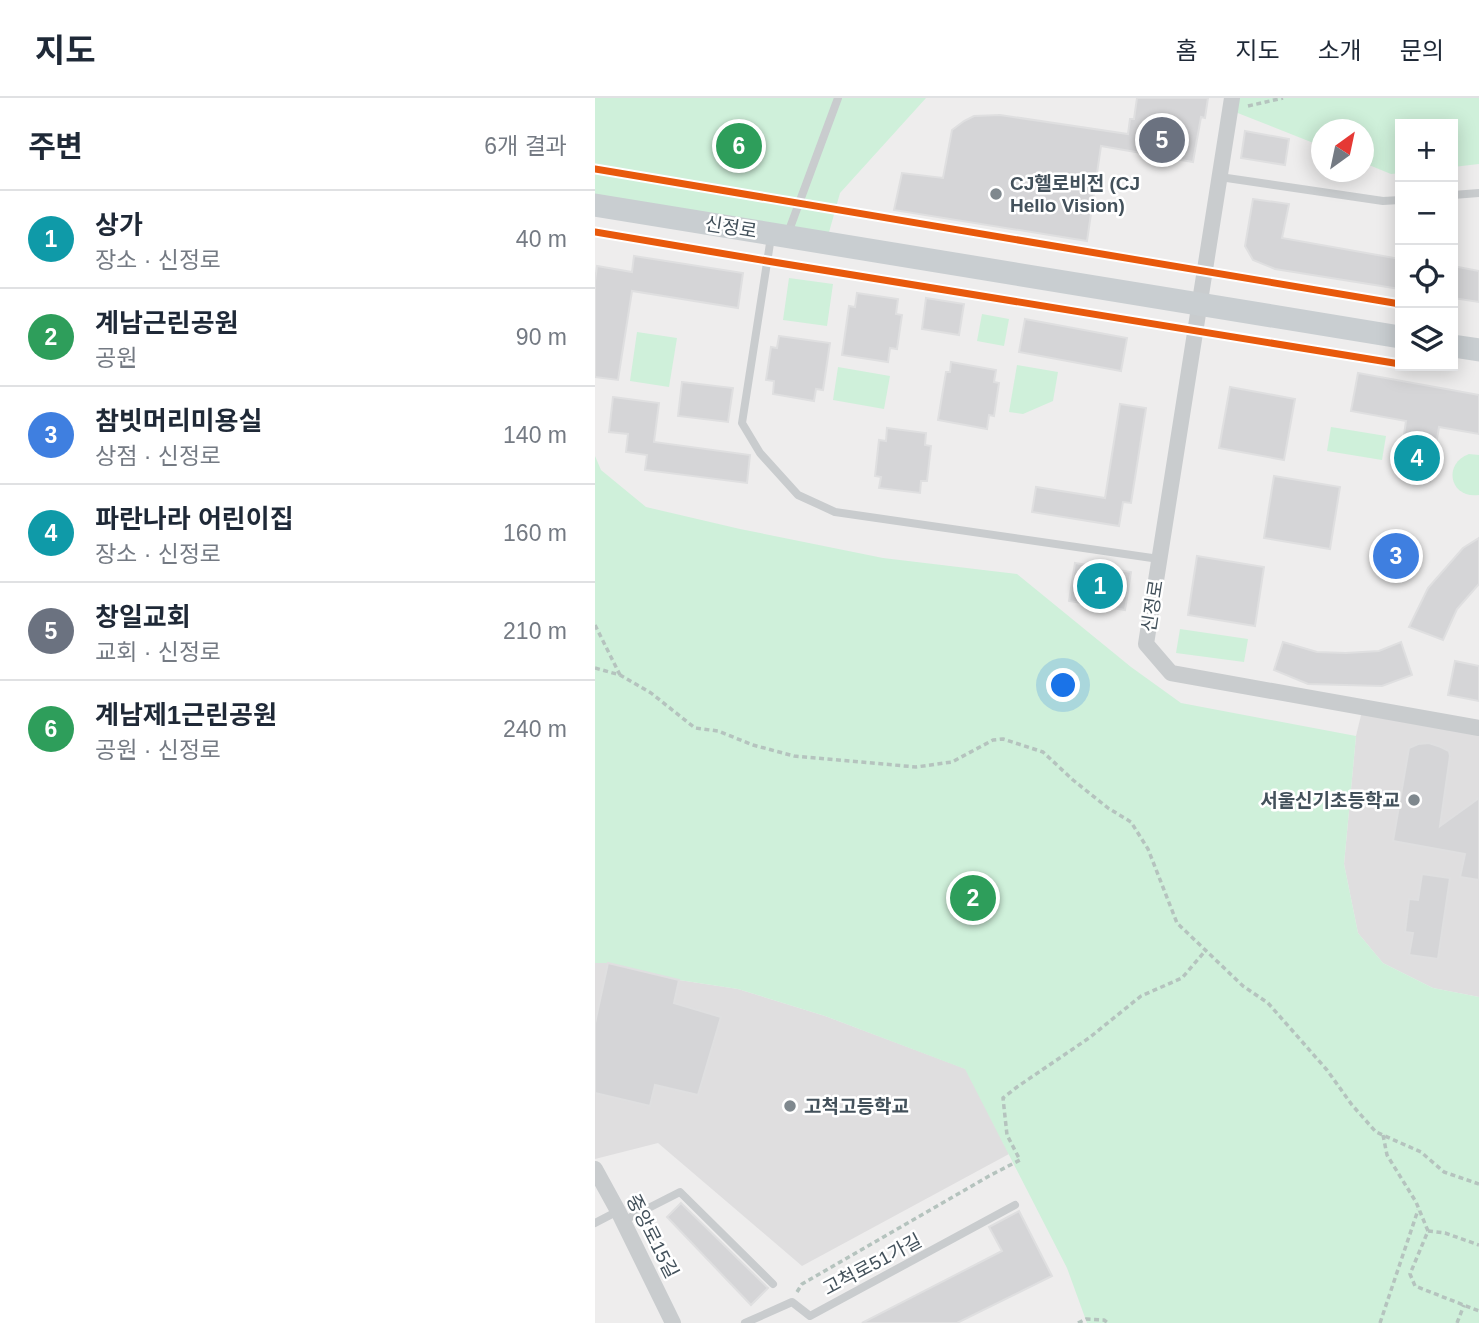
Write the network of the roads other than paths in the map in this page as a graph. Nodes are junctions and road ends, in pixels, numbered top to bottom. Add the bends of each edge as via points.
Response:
1 (838, 98) edge
2 (1231, 104) edge
3 (1220, 177) junction
4 (1479, 193) edge
5 (1458, 195) edge
6 (1395, 200) edge
7 (595, 205) edge
8 (779, 235) junction
9 (1199, 304) junction
10 (1395, 336) edge
11 (1458, 346) edge
12 (1479, 350) edge
13 (1159, 559) junction
14 (1479, 728) edge
15 (595, 1169) edge
16 (1015, 1205) dead end
17 (620, 1216) junction
18 (595, 1223) edge
19 (773, 1284) dead end
20 (673, 1323) edge
21 (745, 1323) edge

1 - 8 lane
2 - 3 street, 신정로
3 - 6 lane
3 - 9 street, 신정로
4 - 5 lane
7 - 8 main road, 신정로
8 - 9 main road, 신정로
8 - 13 lane via 742,423 760,453 798,495 835,512
9 - 10 main road, 신정로
9 - 13 street, 신정로
11 - 12 main road
13 - 14 street, 신정로 via 1146,644 1171,673
15 - 17 street, 중앙로15길
16 - 21 lane, 고척로51가길 via 810,1316 792,1301
17 - 18 lane
17 - 19 lane via 680,1192
17 - 20 street, 중앙로15길

